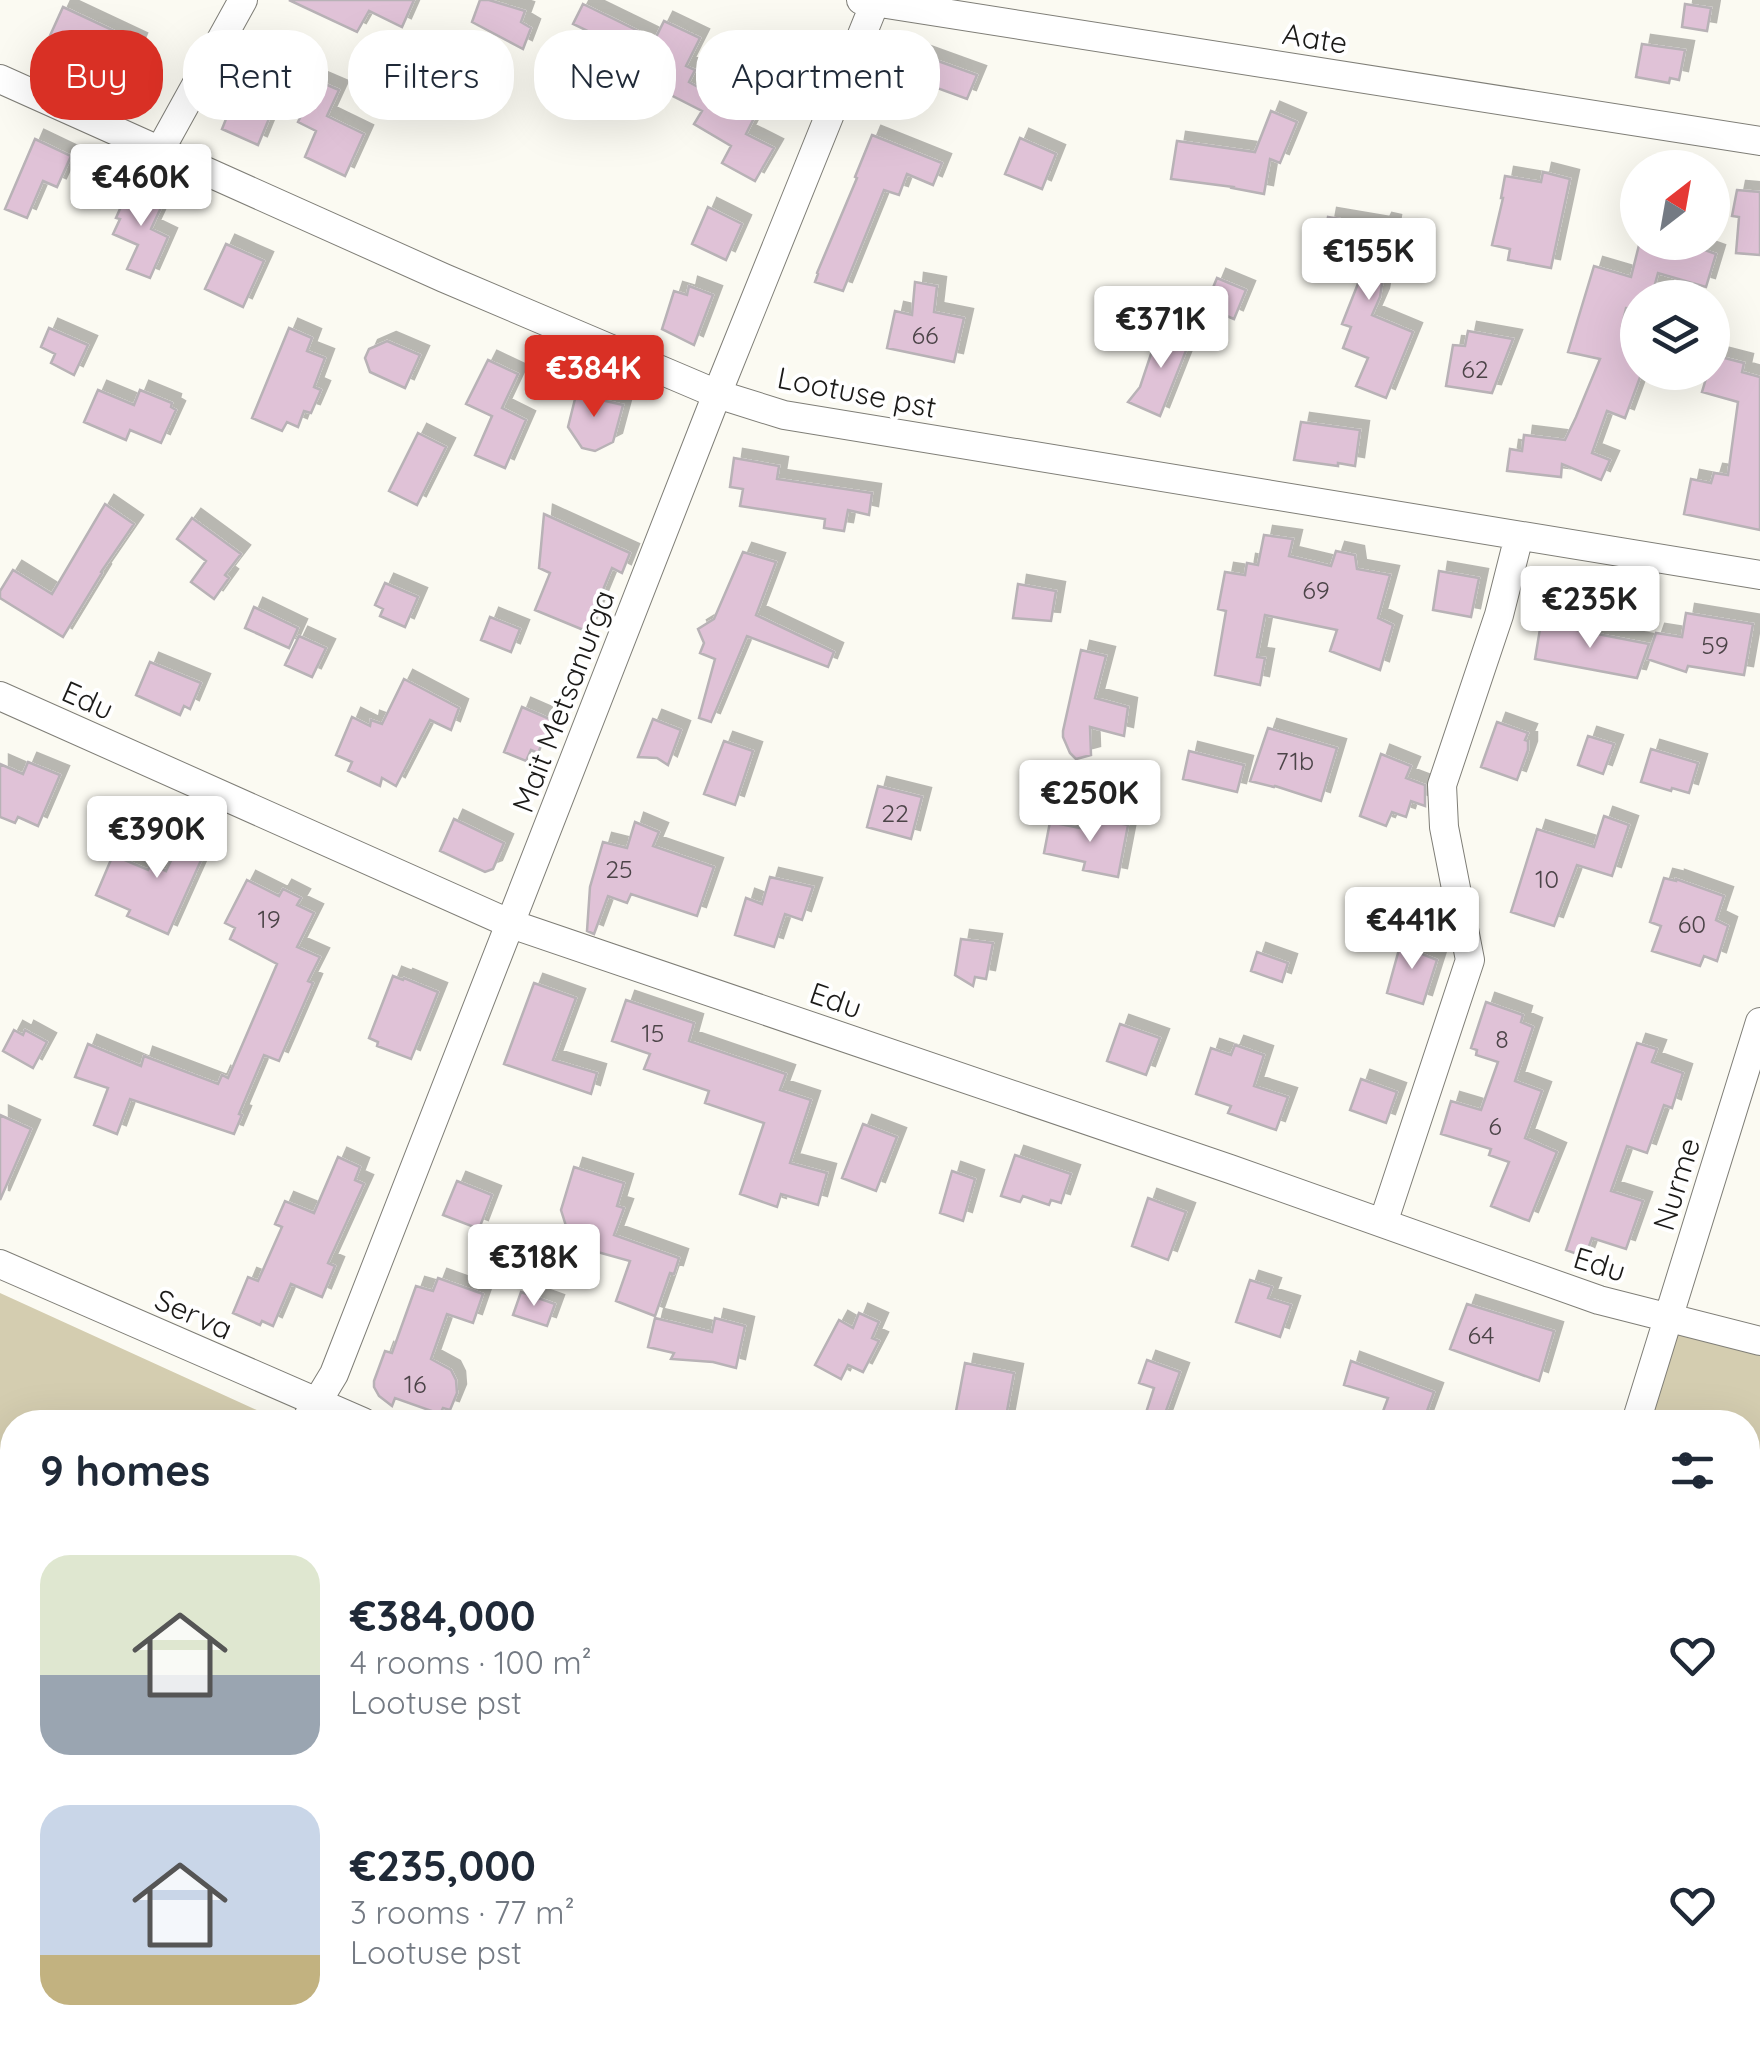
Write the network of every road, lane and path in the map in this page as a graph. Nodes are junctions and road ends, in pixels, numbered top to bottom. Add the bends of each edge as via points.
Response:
1 (243, 0) edge
2 (870, 1) edge
3 (0, 79) edge
4 (1760, 141) edge
5 (159, 152) junction
6 (717, 394) junction
7 (1519, 536) junction
8 (1760, 575) edge
9 (0, 696) edge
10 (511, 924) junction
11 (1760, 1022) edge
12 (1383, 1223) junction
13 (0, 1264) edge
14 (1669, 1317) junction
15 (1760, 1341) edge
16 (305, 1410) edge
17 (313, 1410) edge
18 (1640, 1410) edge

1 - 5 street
2 - 4 street, Aate
2 - 6 street, Mait Metsanurga
3 - 5 street, Lootuse pst
5 - 6 street, Lootuse pst
6 - 7 street, Lootuse pst via 784,415
6 - 10 street, Mait Metsanurga
7 - 8 street, Lootuse pst
7 - 12 street via 1442,785 1470,960
9 - 10 street, Edu
10 - 12 street, Edu
10 - 17 street, Mait Metsanurga via 334,1374
11 - 14 street, Nurme
12 - 14 street, Edu via 1599,1300
13 - 16 street, Serva
14 - 15 street, Edu
14 - 18 street, Nurme

